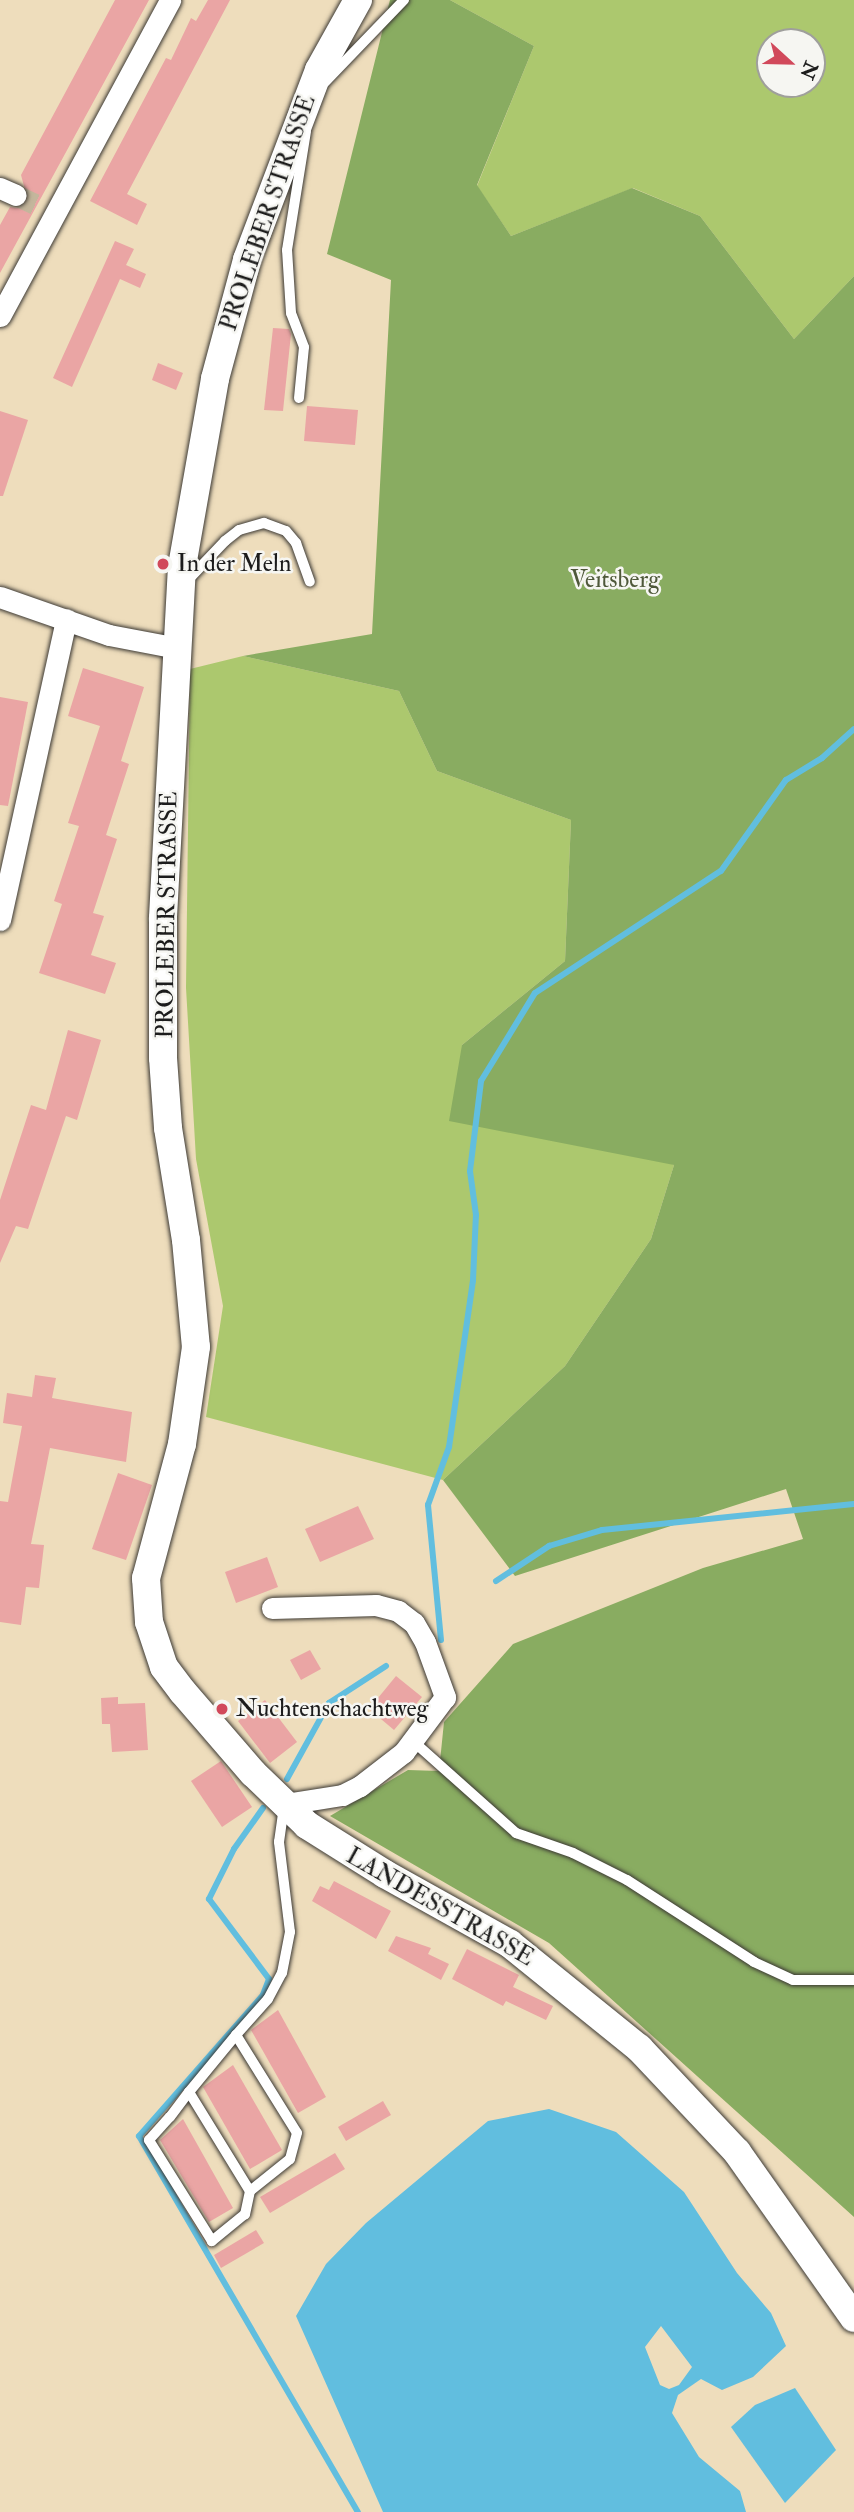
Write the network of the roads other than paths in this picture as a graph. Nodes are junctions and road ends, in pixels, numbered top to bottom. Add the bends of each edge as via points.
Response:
1 (170, 0) edge
2 (358, 0) edge
3 (404, 0) edge
4 (306, 101) junction
5 (0, 316) edge
6 (299, 398) dead end
7 (310, 582) dead end
8 (180, 590) junction
9 (0, 597) edge
10 (66, 619) junction
11 (177, 648) junction
12 (0, 920) edge
13 (272, 1608) dead end
14 (414, 1742) junction
15 (285, 1804) junction
16 (329, 1842) joint
17 (854, 1980) edge
18 (236, 2035) junction
19 (189, 2092) junction
20 (250, 2190) junction
21 (854, 2318) edge

1 - 5 street via 45,209
2 - 4 main road, PROLEBER STRASSE
3 - 4 lane
4 - 6 lane via 306,141 287,250 289,303 304,347
4 - 8 main road, PROLEBER STRASSE via 228,323 201,444
7 - 8 lane via 296,543 286,531 264,523 239,530 225,541
8 - 11 main road, PROLEBER STRASSE
9 - 10 street
10 - 11 street via 110,635
10 - 12 street
11 - 15 main road, PROLEBER STRASSE via 163,919 163,1058 196,1347 194,1391 150,1556 145,1598 164,1667 209,1724
13 - 14 street via 376,1605 398,1611 414,1623 445,1697
14 - 15 street via 342,1795
14 - 17 lane via 516,1833 573,1853 627,1880 754,1962 793,1980
15 - 16 main road, PROLEBER STRASSE
15 - 18 lane via 279,1842 290,1933 282,1973 268,1999
16 - 21 main road, LANDESSTRASSE via 510,1944 599,2012 737,2152
18 - 19 lane
18 - 20 lane via 297,2133 290,2159
19 - 20 lane
19 - 20 lane via 149,2140 212,2241 245,2214

